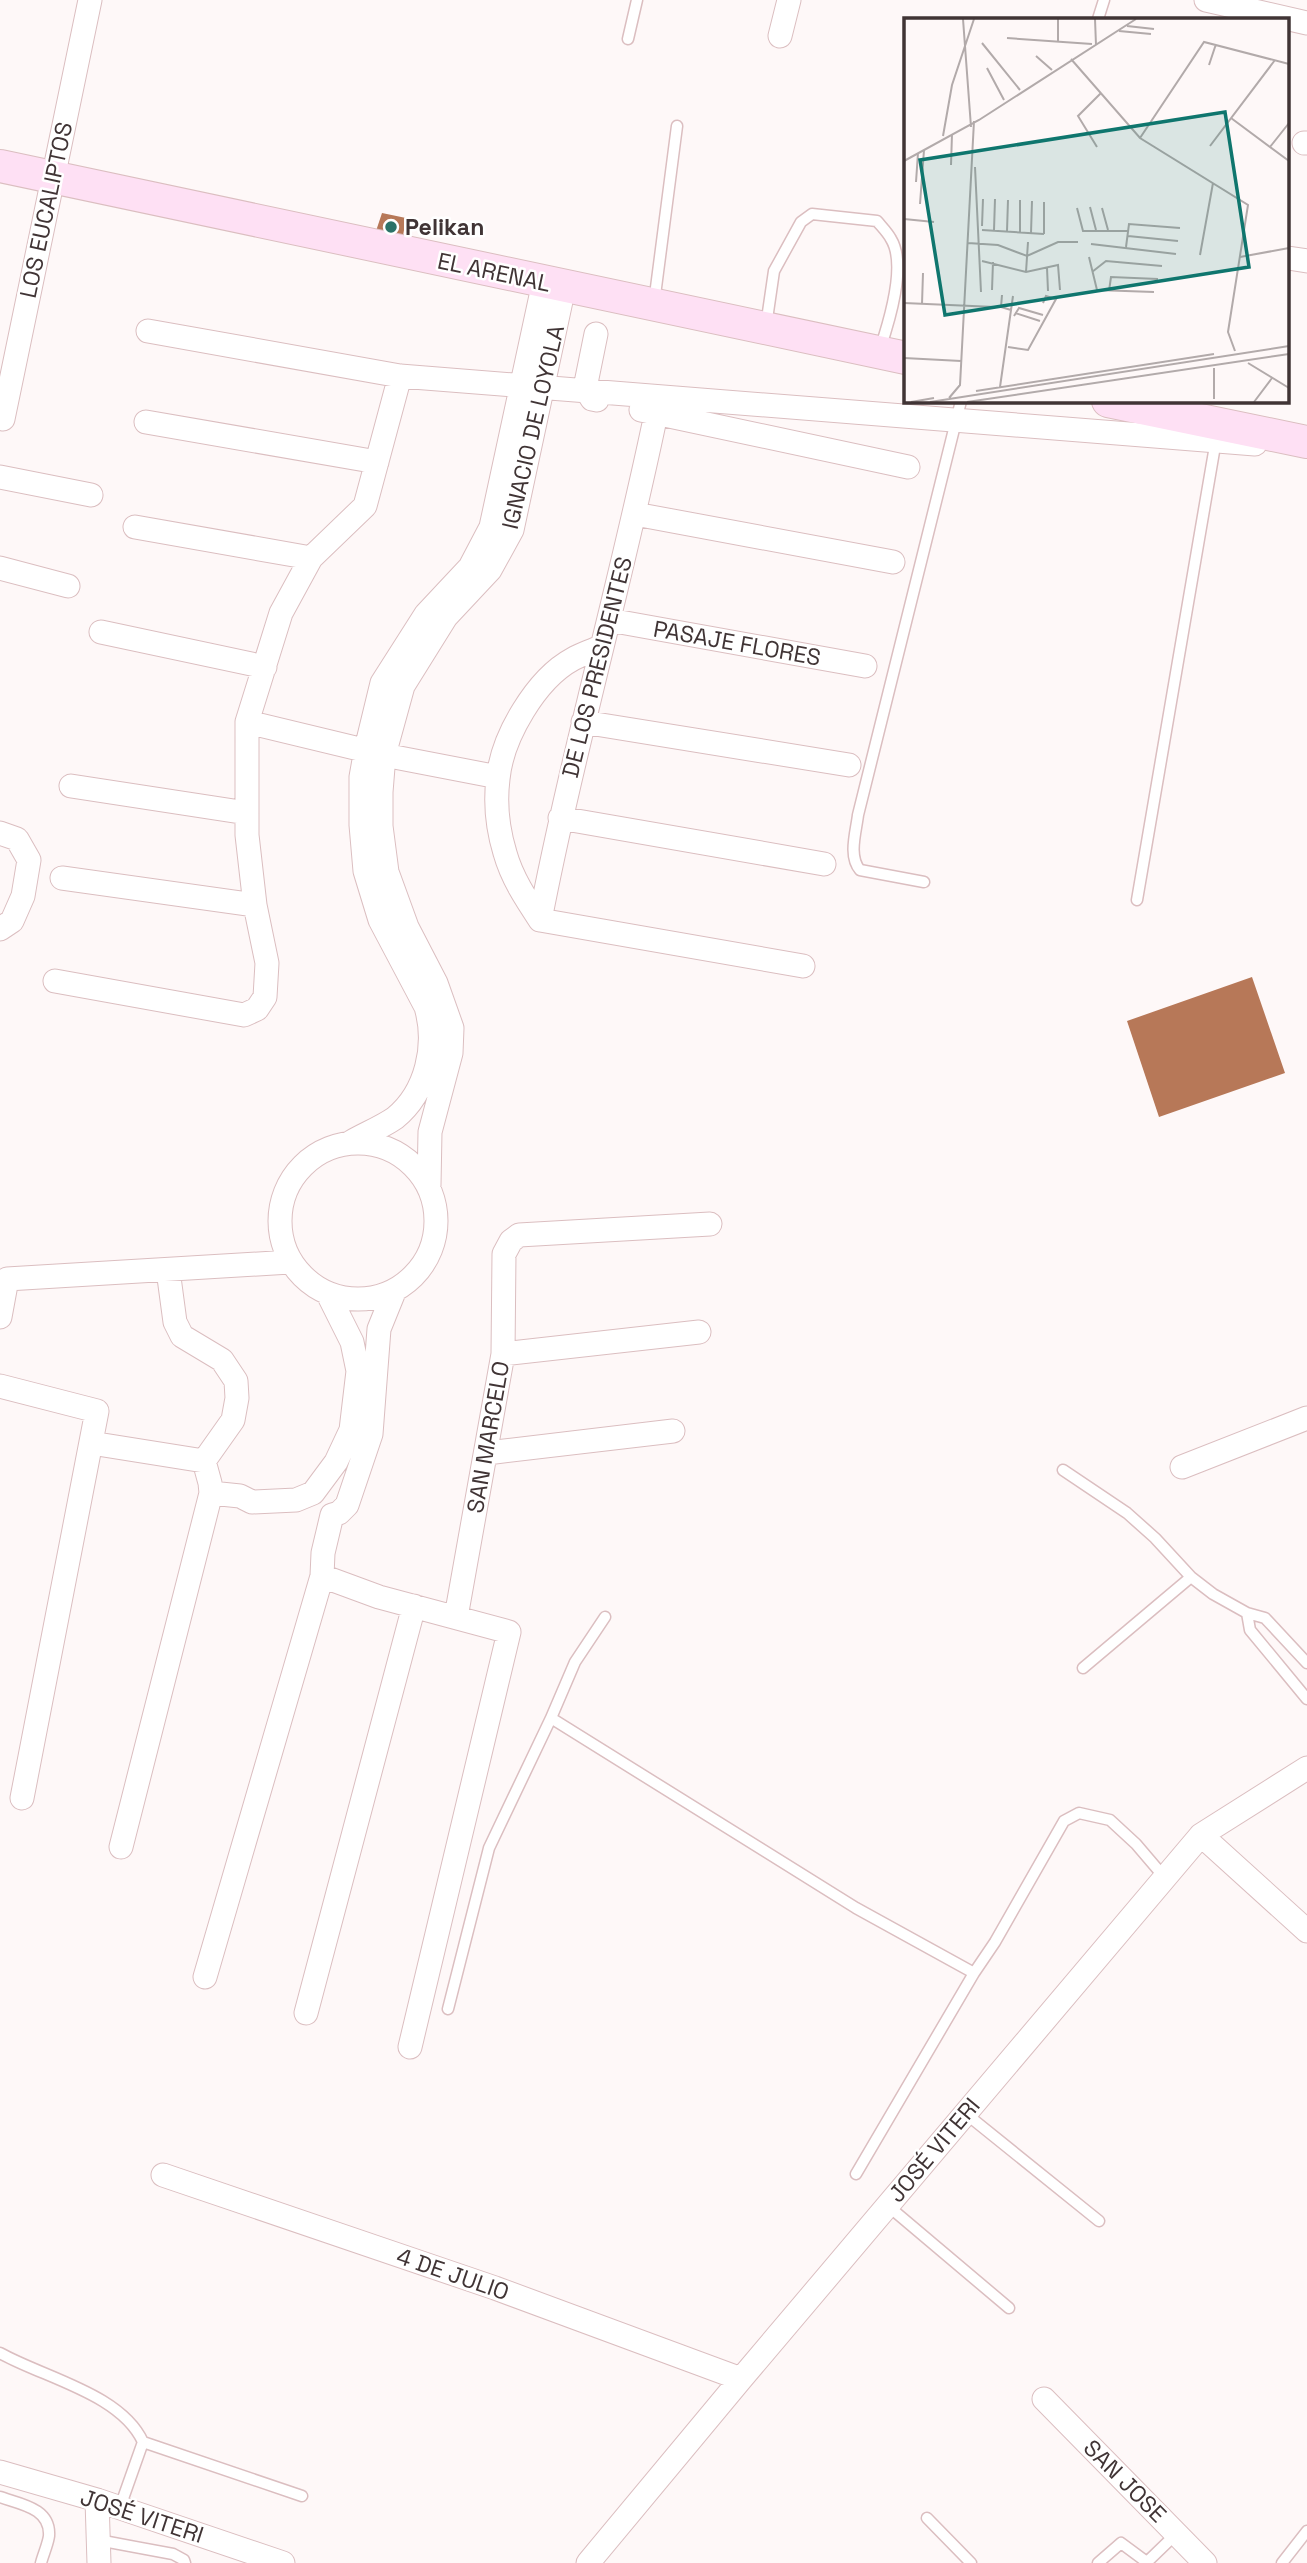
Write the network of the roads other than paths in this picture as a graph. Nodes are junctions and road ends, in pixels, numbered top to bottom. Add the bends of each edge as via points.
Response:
1 (90, 0) edge
2 (637, 0) edge
3 (789, 0) edge
4 (1104, 0) edge
5 (1206, 0) edge
6 (1234, 13) edge
7 (1098, 18) edge
8 (1270, 18) edge
9 (780, 36) dead end
10 (628, 39) dead end
11 (677, 126) dead end
12 (0, 166) edge
13 (53, 178) junction
14 (554, 285) junction
15 (654, 305) junction
16 (765, 329) junction
17 (148, 331) dead end
18 (597, 334) dead end
19 (893, 356) edge
20 (400, 376) junction
21 (961, 402) edge
22 (1113, 402) edge
23 (656, 414) junction
24 (3, 419) dead end
25 (146, 422) dead end
26 (1219, 424) junction
27 (1307, 442) edge
28 (1307, 448) edge
29 (377, 462) junction
30 (908, 467) dead end
31 (0, 477) edge
32 (91, 495) dead end
33 (635, 514) junction
34 (135, 527) dead end
35 (310, 558) junction
36 (893, 562) dead end
37 (0, 568) edge
38 (68, 586) dead end
39 (609, 620) junction
40 (102, 632) dead end
41 (602, 646) junction
42 (865, 666) dead end
43 (265, 667) junction
44 (247, 722) junction
45 (583, 722) junction
46 (375, 752) junction
47 (849, 765) dead end
48 (498, 777) junction
49 (71, 786) dead end
50 (247, 813) junction
51 (560, 818) junction
52 (0, 833) edge
53 (824, 864) dead end
54 (62, 878) dead end
55 (923, 882) dead end
56 (1137, 900) dead end
57 (255, 905) junction
58 (540, 920) junction
59 (0, 929) edge
60 (397, 931) junction
61 (803, 966) dead end
62 (55, 981) dead end
63 (351, 1142) junction
64 (429, 1185) junction
65 (710, 1224) dead end
66 (290, 1262) junction
67 (168, 1270) junction
68 (394, 1292) junction
69 (328, 1294) junction
70 (0, 1317) edge
71 (699, 1332) dead end
72 (503, 1354) junction
73 (0, 1386) edge
74 (1307, 1418) edge
75 (673, 1431) dead end
76 (91, 1443) junction
77 (487, 1453) junction
78 (204, 1461) junction
79 (1182, 1467) dead end
80 (1063, 1470) dead end
81 (211, 1493) junction
82 (313, 1493) junction
83 (332, 1516) junction
84 (322, 1576) junction
85 (1191, 1577) junction
86 (414, 1606) junction
87 (1247, 1613) junction
88 (456, 1617) junction
89 (605, 1617) dead end
90 (1307, 1663) edge
91 (1083, 1668) dead end
92 (1307, 1699) edge
93 (551, 1718) junction
94 (1307, 1768) edge
95 (22, 1798) dead end
96 (1201, 1835) junction
97 (121, 1847) dead end
98 (1165, 1878) junction
99 (1307, 1931) edge
100 (974, 1973) junction
101 (205, 1977) dead end
102 (448, 2008) dead end
103 (306, 2013) dead end
104 (410, 2047) dead end
105 (965, 2113) junction
106 (856, 2174) dead end
107 (163, 2175) dead end
108 (887, 2206) junction
109 (1100, 2221) dead end
110 (1009, 2308) dead end
111 (0, 2353) edge
112 (741, 2379) junction
113 (1044, 2399) dead end
114 (143, 2442) junction
115 (0, 2472) edge
116 (302, 2496) dead end
117 (0, 2497) edge
118 (97, 2500) junction
119 (120, 2507) junction
120 (927, 2518) dead end
121 (1307, 2531) edge
122 (1177, 2534) junction
123 (99, 2552) edge
124 (41, 2563) edge
125 (185, 2563) edge
126 (283, 2563) edge
127 (588, 2563) edge
128 (971, 2563) edge
129 (1098, 2563) edge
130 (1147, 2563) edge
131 (1205, 2563) edge
132 (1282, 2563) edge

1 - 13 street, LOS EUCALIPTOS
2 - 10 lane
3 - 9 street
4 - 7 lane
5 - 6 street
6 - 8 street
11 - 15 lane
12 - 13 street, EL ARENAL
13 - 14 street, EL ARENAL
13 - 24 street, LOS EUCALIPTOS
14 - 15 street, EL ARENAL
14 - 46 street, IGNACIO DE LOYOLA via 512,530 490,570 439,612
15 - 16 street, EL ARENAL
16 - 19 street, EL ARENAL
16 - 19 lane via 774,271 801,222 812,214 877,221 893,241 897,267 891,316
17 - 20 street
18 - 23 street via 585,388 592,399
20 - 28 street
20 - 29 street
21 - 55 lane via 858,815 853,855 860,870
22 - 26 street
23 - 30 street
23 - 33 street, DE LOS PRESIDENTES
25 - 29 street
26 - 27 street
26 - 56 lane
29 - 35 street via 365,506
31 - 32 street
33 - 36 street
33 - 39 street, DE LOS PRESIDENTES
34 - 35 street
35 - 43 street via 281,612
37 - 38 street
39 - 41 street, DE LOS PRESIDENTES
39 - 42 street, PASAJE FLORES
40 - 43 street
41 - 45 street, DE LOS PRESIDENTES
41 - 48 street via 571,660 545,682 508,741
43 - 44 street
44 - 46 street
44 - 50 street
45 - 47 street
45 - 51 street, DE LOS PRESIDENTES
46 - 48 street
46 - 60 street, IGNACIO DE LOYOLA
48 - 58 street via 497,810 505,854 519,889
49 - 50 street
50 - 57 street
51 - 53 street
51 - 58 street, DE LOS PRESIDENTES
52 - 59 street via 17,839 29,860 23,896 12,921
54 - 57 street
57 - 62 street via 267,963 265,997 257,1009 244,1014
58 - 61 street
60 - 63 street, IGNACIO DE LOYOLA via 430,1020 428,1061 408,1104 394,1118
60 - 64 street, IGNACIO DE LOYOLA via 436,983 452,1028 451,1053 430,1132
63 - 64 street via 386,1146 415,1165
63 - 66 street via 326,1148 304,1163 288,1185 280,1224
64 - 68 street via 436,1209 436,1234 414,1277
65 - 72 street, SAN MARCELO via 519,1235 504,1254
66 - 67 street
66 - 69 street via 306,1281
67 - 70 street via 7,1279
67 - 78 street via 175,1321 182,1335 222,1360 236,1381 233,1420
68 - 69 street via 349,1300
68 - 83 street via 379,1329 371,1434 346,1505
69 - 82 street via 352,1342 358,1371 351,1430 336,1462
71 - 72 street
72 - 77 street, SAN MARCELO
73 - 76 street via 97,1411
74 - 79 street
75 - 77 street
76 - 78 street
76 - 95 street
77 - 88 street, SAN MARCELO
78 - 81 street
80 - 85 lane via 1127,1513
81 - 82 street via 253,1502 296,1500
81 - 97 street
82 - 83 street via 316,1504
83 - 84 street
84 - 86 street
84 - 101 street
85 - 87 lane
85 - 91 lane
86 - 88 street
86 - 103 street
87 - 90 lane via 1265,1618
87 - 92 lane via 1251,1630
88 - 104 street via 509,1632
89 - 93 lane via 575,1662
93 - 100 lane via 856,1908
93 - 102 lane via 489,1848
94 - 96 street, JOSÉ VITERI
96 - 98 street, JOSÉ VITERI
96 - 99 street
98 - 100 lane via 1110,1820 1079,1814 1064,1821
98 - 105 street, JOSÉ VITERI
100 - 106 lane
105 - 108 street, JOSÉ VITERI
105 - 109 lane
107 - 112 street, 4 DE JULIO via 495,2288
108 - 110 lane
108 - 112 street, JOSÉ VITERI
111 - 114 lane via 105,2402 137,2428
112 - 127 street, JOSÉ VITERI
113 - 122 street, SAN JOSE
114 - 116 lane
114 - 119 lane
115 - 118 street, JOSÉ VITERI
117 - 124 lane via 33,2508 46,2520 49,2536
118 - 119 street, JOSÉ VITERI
118 - 123 street
119 - 126 street, JOSÉ VITERI
120 - 128 lane
121 - 132 lane
122 - 130 lane
122 - 131 street, SAN JOSE
123 - 125 lane via 173,2554
129 - 130 lane via 1121,2543

